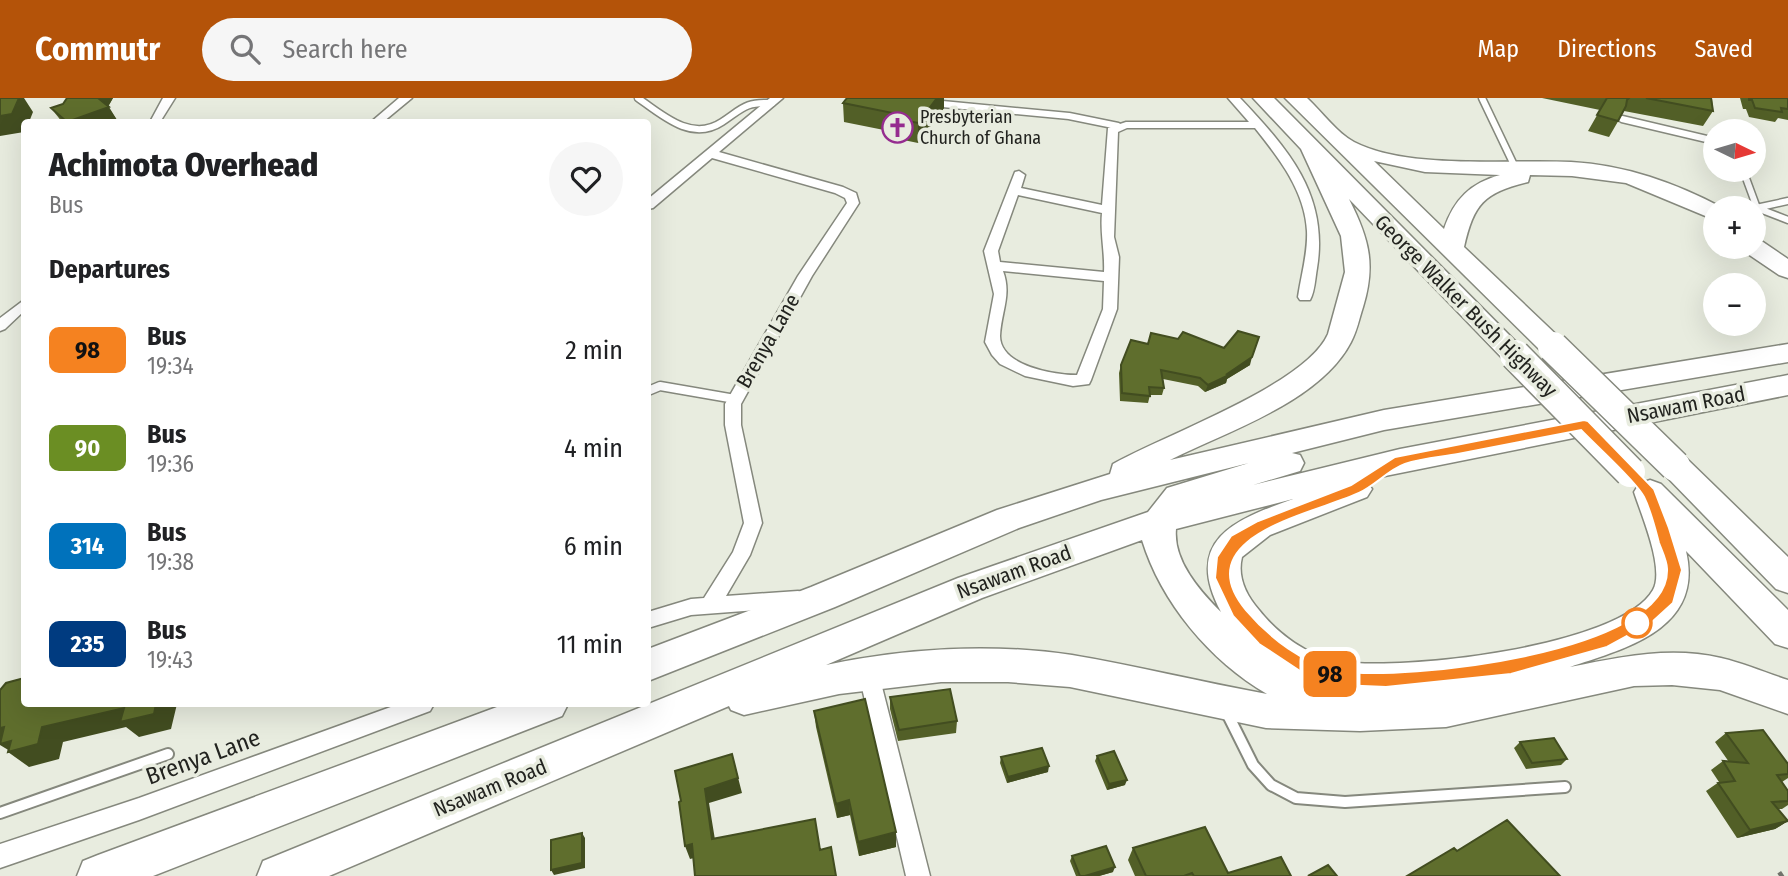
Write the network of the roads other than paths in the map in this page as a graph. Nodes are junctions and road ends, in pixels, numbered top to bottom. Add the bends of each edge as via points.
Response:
1 (169, 98) edge
2 (406, 98) edge
3 (638, 98) edge
4 (1234, 98) edge
5 (1262, 98) edge
6 (1295, 98) edge
7 (1482, 98) edge
8 (775, 101) edge
9 (925, 102) edge
10 (157, 119) edge
11 (380, 119) edge
12 (1622, 119) edge
13 (1260, 125) junction
14 (1118, 126) junction
15 (1703, 137) edge
16 (1342, 145) junction
17 (1311, 148) junction
18 (711, 154) junction
19 (1515, 167) junction
20 (1019, 175) dead end
21 (1013, 190) junction
22 (1788, 201) edge
23 (651, 203) edge
24 (1766, 206) edge
25 (1703, 207) edge
26 (1108, 210) junction
27 (1766, 212) edge
28 (1703, 216) edge
29 (1788, 220) edge
30 (1766, 242) edge
31 (1451, 249) junction
32 (1766, 255) edge
33 (1788, 256) edge
34 (993, 266) junction
35 (1788, 270) edge
36 (1111, 277) junction
37 (1305, 297) dead end
38 (21, 307) edge
39 (0, 326) edge
40 (1788, 353) edge
41 (1788, 385) edge
42 (651, 390) edge
43 (735, 399) junction
44 (1384, 420) junction
45 (1400, 460) junction
46 (1640, 482) junction
47 (1097, 489) junction
48 (1158, 521) junction
49 (1788, 579) edge
50 (823, 597) junction
51 (710, 605) junction
52 (651, 619) edge
53 (1788, 633) edge
54 (651, 664) edge
55 (869, 675) junction
56 (1788, 697) edge
57 (1222, 701) junction
58 (415, 707) edge
59 (541, 707) edge
60 (673, 713) junction
61 (1349, 714) junction
62 (168, 754) dead end
63 (1565, 787) dead end
64 (0, 813) edge
65 (0, 856) edge
66 (321, 867) edge
67 (98, 876) edge
68 (278, 876) edge
69 (918, 876) edge

1 - 10 street
2 - 11 street
3 - 8 lane via 679,125 698,129 712,128 750,102
4 - 13 street
5 - 17 highway, George Walker Bush Highway
6 - 16 highway, George Walker Bush Highway
7 - 19 lane
8 - 18 street
9 - 14 lane via 1069,116
12 - 15 lane
13 - 14 street
13 - 37 street via 1305,194 1314,230
14 - 26 street via 1112,130
16 - 19 highway via 1425,165
16 - 31 highway, George Walker Bush Highway
17 - 46 highway, George Walker Bush Highway, bridge
17 - 47 highway via 1339,201 1358,253 1356,286 1336,346 1309,374 1240,414 1139,461
18 - 23 street
18 - 43 street, Brenya Lane via 839,190 853,202
19 - 25 highway via 1623,175
20 - 21 street
21 - 26 street
21 - 34 street via 991,251
22 - 24 lane
26 - 36 street
27 - 29 lane
28 - 31 highway via 1617,184 1522,177 1483,187 1472,195 1459,213
30 - 33 highway
31 - 49 highway, George Walker Bush Highway, bridge
32 - 35 highway
34 - 36 street
34 - 36 street via 1002,292 993,339 1000,358 1043,376 1076,381 1084,378 1110,309
38 - 39 street
40 - 44 highway, Nsawam Road
41 - 45 highway, Nsawam Road
42 - 43 lane via 660,386
43 - 51 street, Brenya Lane via 733,425 753,523 740,558
44 - 47 highway, Nsawam Road
44 - 48 highway via 1339,448 1178,496 1165,505
45 - 46 highway via 1356,489 1263,525 1236,540 1224,557 1222,578 1238,611 1265,640 1305,666 1339,678 1399,679 1511,667 1602,642 1646,619 1667,599 1674,570
45 - 48 highway, Nsawam Road
46 - 53 highway, George Walker Bush Highway
47 - 50 highway, Nsawam Road via 1008,519
48 - 60 highway, Nsawam Road via 970,588
48 - 61 highway via 1156,535 1163,559 1178,585 1215,627 1270,677
50 - 51 street
50 - 54 highway, Nsawam Road
51 - 52 street
55 - 57 highway via 941,666 1033,668 1117,678
55 - 60 highway
55 - 69 street
56 - 61 highway via 1720,674 1634,670 1446,710
57 - 61 highway via 1266,711
57 - 63 lane via 1253,765 1271,785 1296,798 1345,802
58 - 65 street, Brenya Lane
59 - 67 highway
60 - 66 highway, Nsawam Road
62 - 64 lane
66 - 68 highway, Nsawam Road

